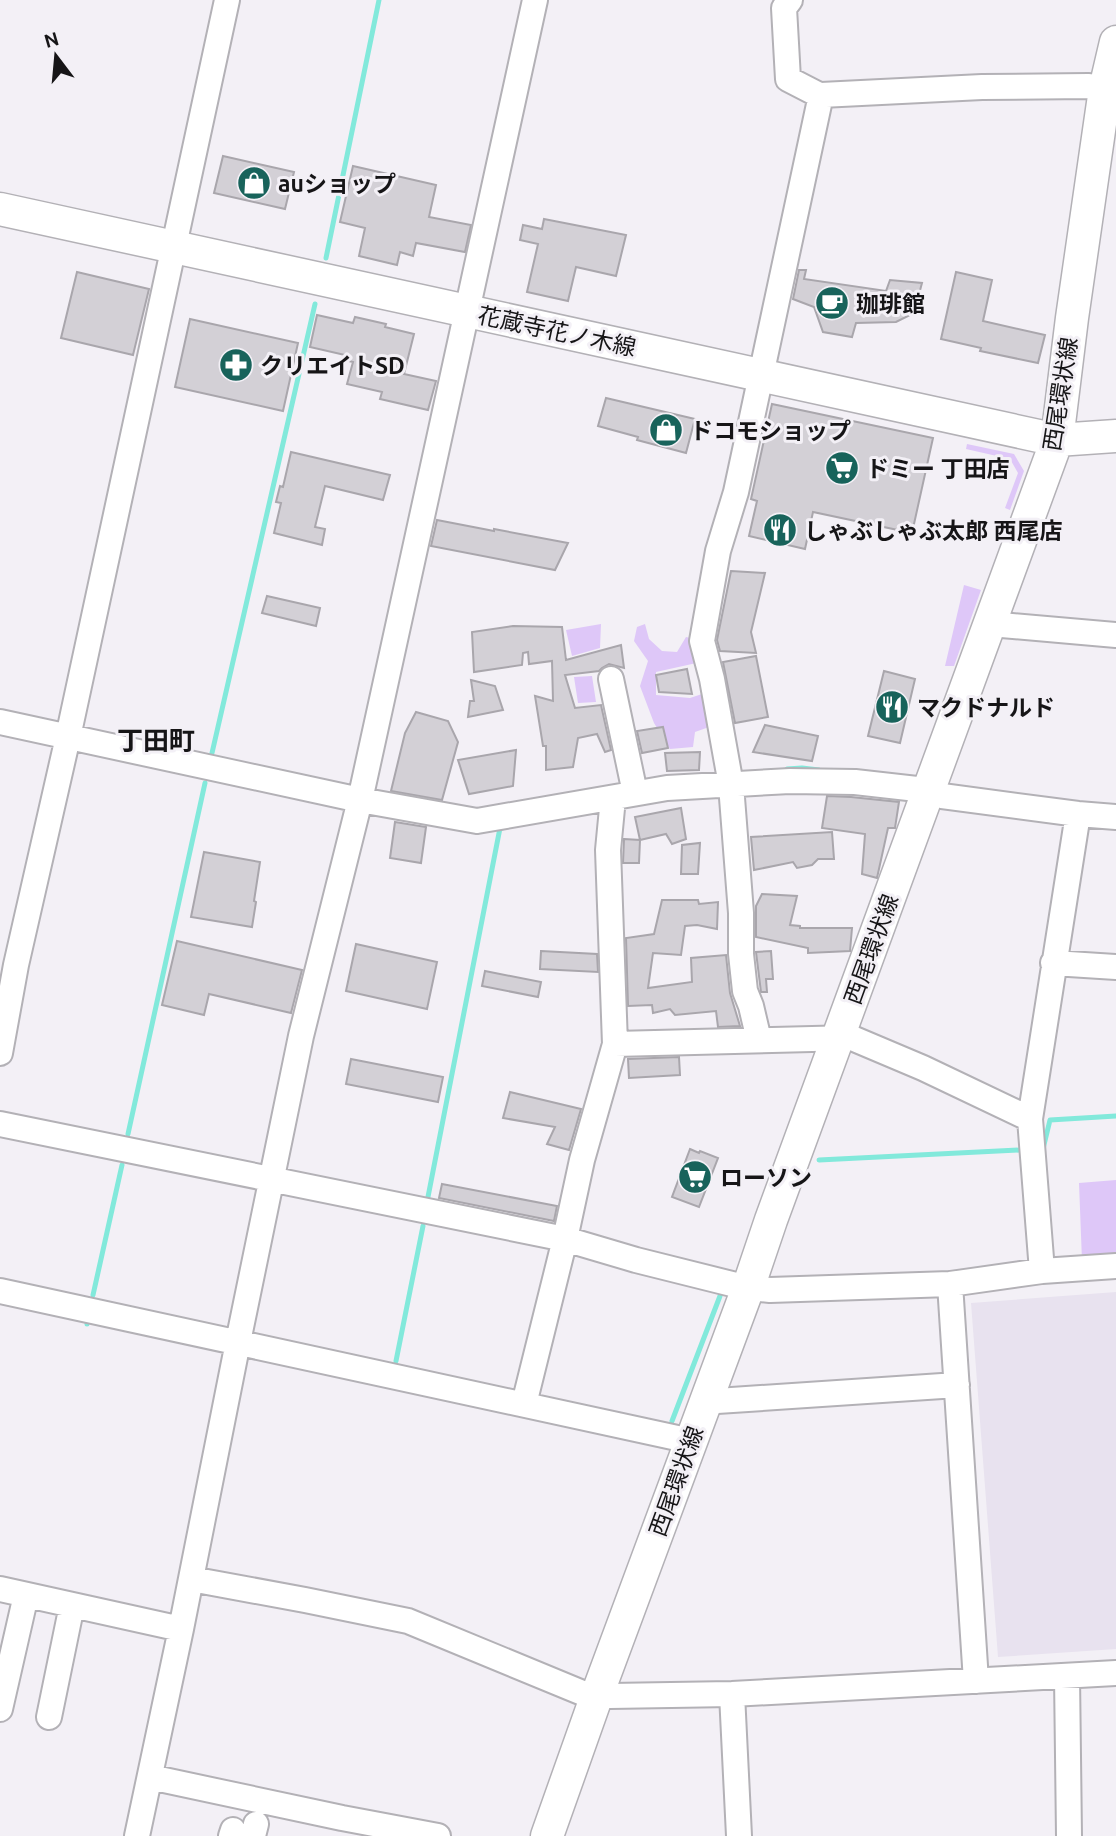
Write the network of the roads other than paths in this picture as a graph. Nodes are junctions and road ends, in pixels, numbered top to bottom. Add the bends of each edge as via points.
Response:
1 (227, 0) edge
2 (535, 0) edge
3 (790, 0) edge
4 (1116, 42) edge
5 (1110, 90) edge
6 (821, 96) junction
7 (0, 209) edge
8 (174, 247) junction
9 (466, 311) junction
10 (761, 375) junction
11 (1116, 436) edge
12 (1057, 440) junction
13 (990, 624) junction
14 (1116, 635) edge
15 (611, 679) dead end
16 (0, 722) edge
17 (68, 737) junction
18 (729, 775) junction
19 (928, 793) junction
20 (624, 795) junction
21 (360, 800) junction
22 (1078, 814) junction
23 (1116, 817) edge
24 (1053, 963) junction
25 (1116, 967) edge
26 (838, 1039) junction
27 (759, 1040) junction
28 (615, 1044) junction
29 (0, 1053) edge
30 (1030, 1119) junction
31 (0, 1124) edge
32 (271, 1180) junction
33 (565, 1239) junction
34 (1116, 1266) edge
35 (1042, 1271) junction
36 (950, 1284) junction
37 (748, 1288) junction
38 (0, 1291) edge
39 (237, 1342) junction
40 (957, 1385) junction
41 (524, 1404) junction
42 (705, 1404) junction
43 (691, 1441) junction
44 (191, 1579) junction
45 (0, 1589) edge
46 (26, 1595) junction
47 (72, 1605) junction
48 (181, 1629) junction
49 (1116, 1673) edge
50 (1067, 1676) junction
51 (976, 1681) junction
52 (732, 1694) junction
53 (597, 1695) junction
54 (0, 1709) edge
55 (48, 1717) dead end
56 (150, 1777) junction
57 (137, 1836) edge
58 (438, 1836) edge
59 (547, 1836) edge
60 (739, 1836) edge
61 (1069, 1836) edge

1 - 8 street
2 - 9 street
3 - 6 street via 784,8 788,79
4 - 5 main road, 西尾環状線
5 - 6 street via 1089,86 982,87
5 - 12 main road, 西尾環状線
6 - 10 street
7 - 8 main road, 花蔵寺花ノ木線
8 - 9 main road, 花蔵寺花ノ木線
8 - 17 street
9 - 10 main road, 花蔵寺花ノ木線
9 - 21 street
10 - 12 main road, 花蔵寺花ノ木線
10 - 18 street via 718,551 702,641
11 - 12 main road, 花蔵寺花ノ木線
12 - 13 main road, 西尾環状線
13 - 14 street
13 - 19 main road, 西尾環状線
15 - 20 street
16 - 17 street
17 - 21 street
17 - 29 street
18 - 19 street via 855,782
18 - 20 street
18 - 27 street via 744,992
19 - 22 street
19 - 26 main road, 西尾環状線
20 - 21 street via 477,821
20 - 28 street via 608,850
21 - 32 street via 301,1036
22 - 23 street
22 - 24 street
24 - 25 street
24 - 30 street
26 - 27 street
26 - 30 street via 852,1038
26 - 37 main road, 西尾環状線
27 - 28 street
28 - 33 street
30 - 35 street
31 - 32 street
32 - 33 street
32 - 39 street
33 - 37 street
33 - 41 street
34 - 35 street
35 - 36 street
36 - 37 street
36 - 40 street
37 - 42 main road, 西尾環状線
38 - 39 street
39 - 41 street
39 - 44 street
40 - 42 street
40 - 51 street
41 - 43 street
42 - 43 main road, 西尾環状線
43 - 53 main road, 西尾環状線
44 - 48 street
44 - 53 street via 408,1622 582,1693
45 - 46 street
46 - 47 street
46 - 54 street
47 - 48 street
47 - 55 street
48 - 56 street
49 - 50 street
50 - 51 street
50 - 61 street
51 - 52 street
52 - 53 street
52 - 60 street
53 - 59 main road, 西尾環状線
56 - 57 street
56 - 58 street

